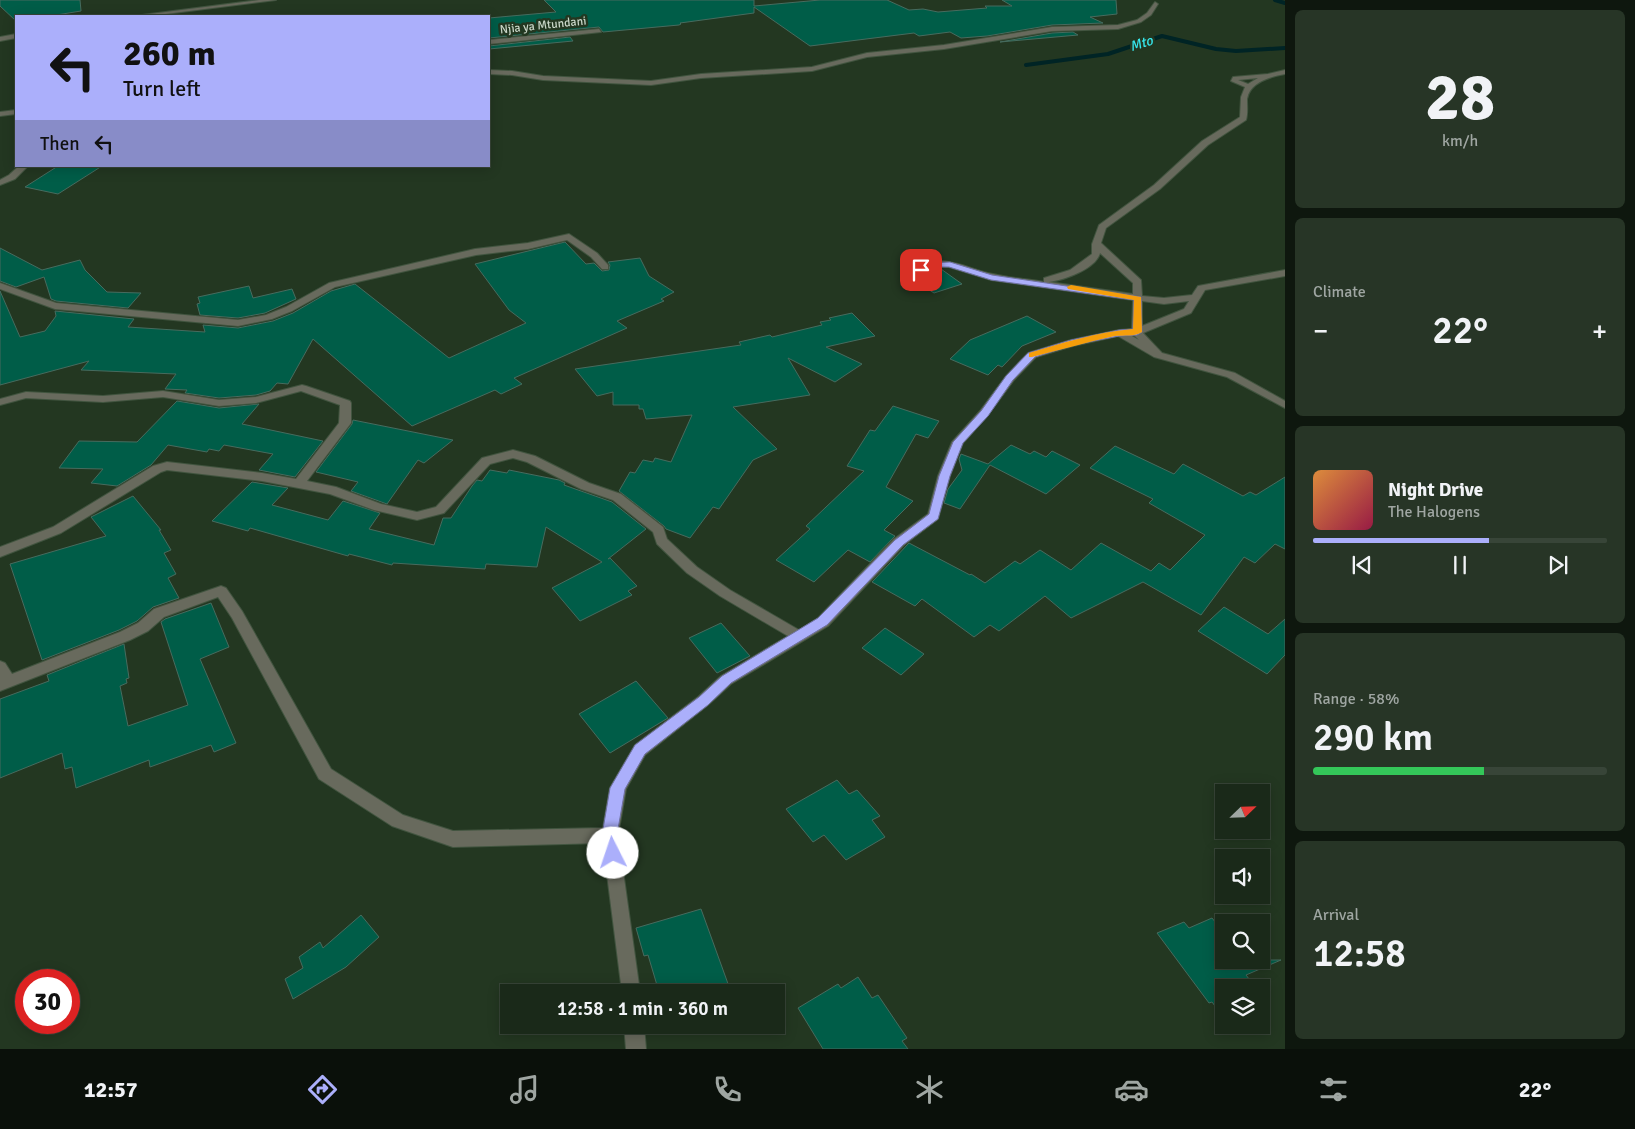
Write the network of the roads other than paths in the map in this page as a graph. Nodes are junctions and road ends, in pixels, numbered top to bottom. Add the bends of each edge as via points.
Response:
1 (273, 0) edge
2 (236, 2) edge
3 (1155, 4) dead end
4 (144, 15) edge
5 (599, 30) dead end
6 (15, 36) edge
7 (0, 39) edge
8 (490, 42) edge
9 (490, 72) edge
10 (1285, 72) edge
11 (1270, 74) junction
12 (1250, 87) junction
13 (0, 114) edge
14 (15, 114) edge
15 (23, 167) edge
16 (0, 183) edge
17 (1096, 244) junction
18 (605, 267) dead end
19 (921, 270) dead end
20 (1285, 273) edge
21 (1036, 282) junction
22 (0, 286) edge
23 (1138, 298) junction
24 (1195, 298) junction
25 (1137, 332) junction
26 (1119, 333) junction
27 (1158, 355) junction
28 (0, 402) edge
29 (1285, 405) edge
30 (298, 485) junction
31 (0, 552) edge
32 (798, 636) junction
33 (0, 667) edge
34 (4, 683) edge
35 (610, 835) junction
36 (630, 984) edge
37 (635, 1034) edge
38 (636, 1049) edge

1 - 2 street
2 - 4 street
3 - 9 street via 1150,14 1139,21 1118,27 1052,29 944,47 867,55 812,69 700,76 651,83
5 - 8 street, Njia ya Mtundani
6 - 7 street
10 - 11 street
11 - 12 street
11 - 12 street via 1233,80
12 - 17 street via 1245,92 1243,118 1206,143 1157,186 1102,227
13 - 14 street
15 - 16 street
17 - 21 street via 1096,255 1082,268 1062,278
17 - 23 street via 1138,282
18 - 22 street via 569,237 475,252 332,285 289,309 238,324 55,306
19 - 21 street via 931,264 950,264 991,277
20 - 24 street via 1201,288
21 - 23 street
23 - 24 street via 1164,301
23 - 25 street
24 - 25 street via 1188,311
25 - 26 street
25 - 27 street
26 - 27 street
26 - 32 street via 1032,355 958,442 944,476 934,516 899,542 823,622
27 - 29 street via 1230,375
28 - 30 street via 26,395 103,399 163,394 219,403 256,400 302,388 346,403 345,423
30 - 31 street via 262,477 167,466 57,530
30 - 32 street via 332,490 378,507 417,516 440,510 486,461 513,454 531,459 585,486 617,496 659,530 661,541 692,570
32 - 35 street via 726,680 640,750 618,788
33 - 34 street
34 - 35 street via 125,636 143,627 159,613 221,591 325,774 398,821 454,838
35 - 36 street
37 - 38 street

